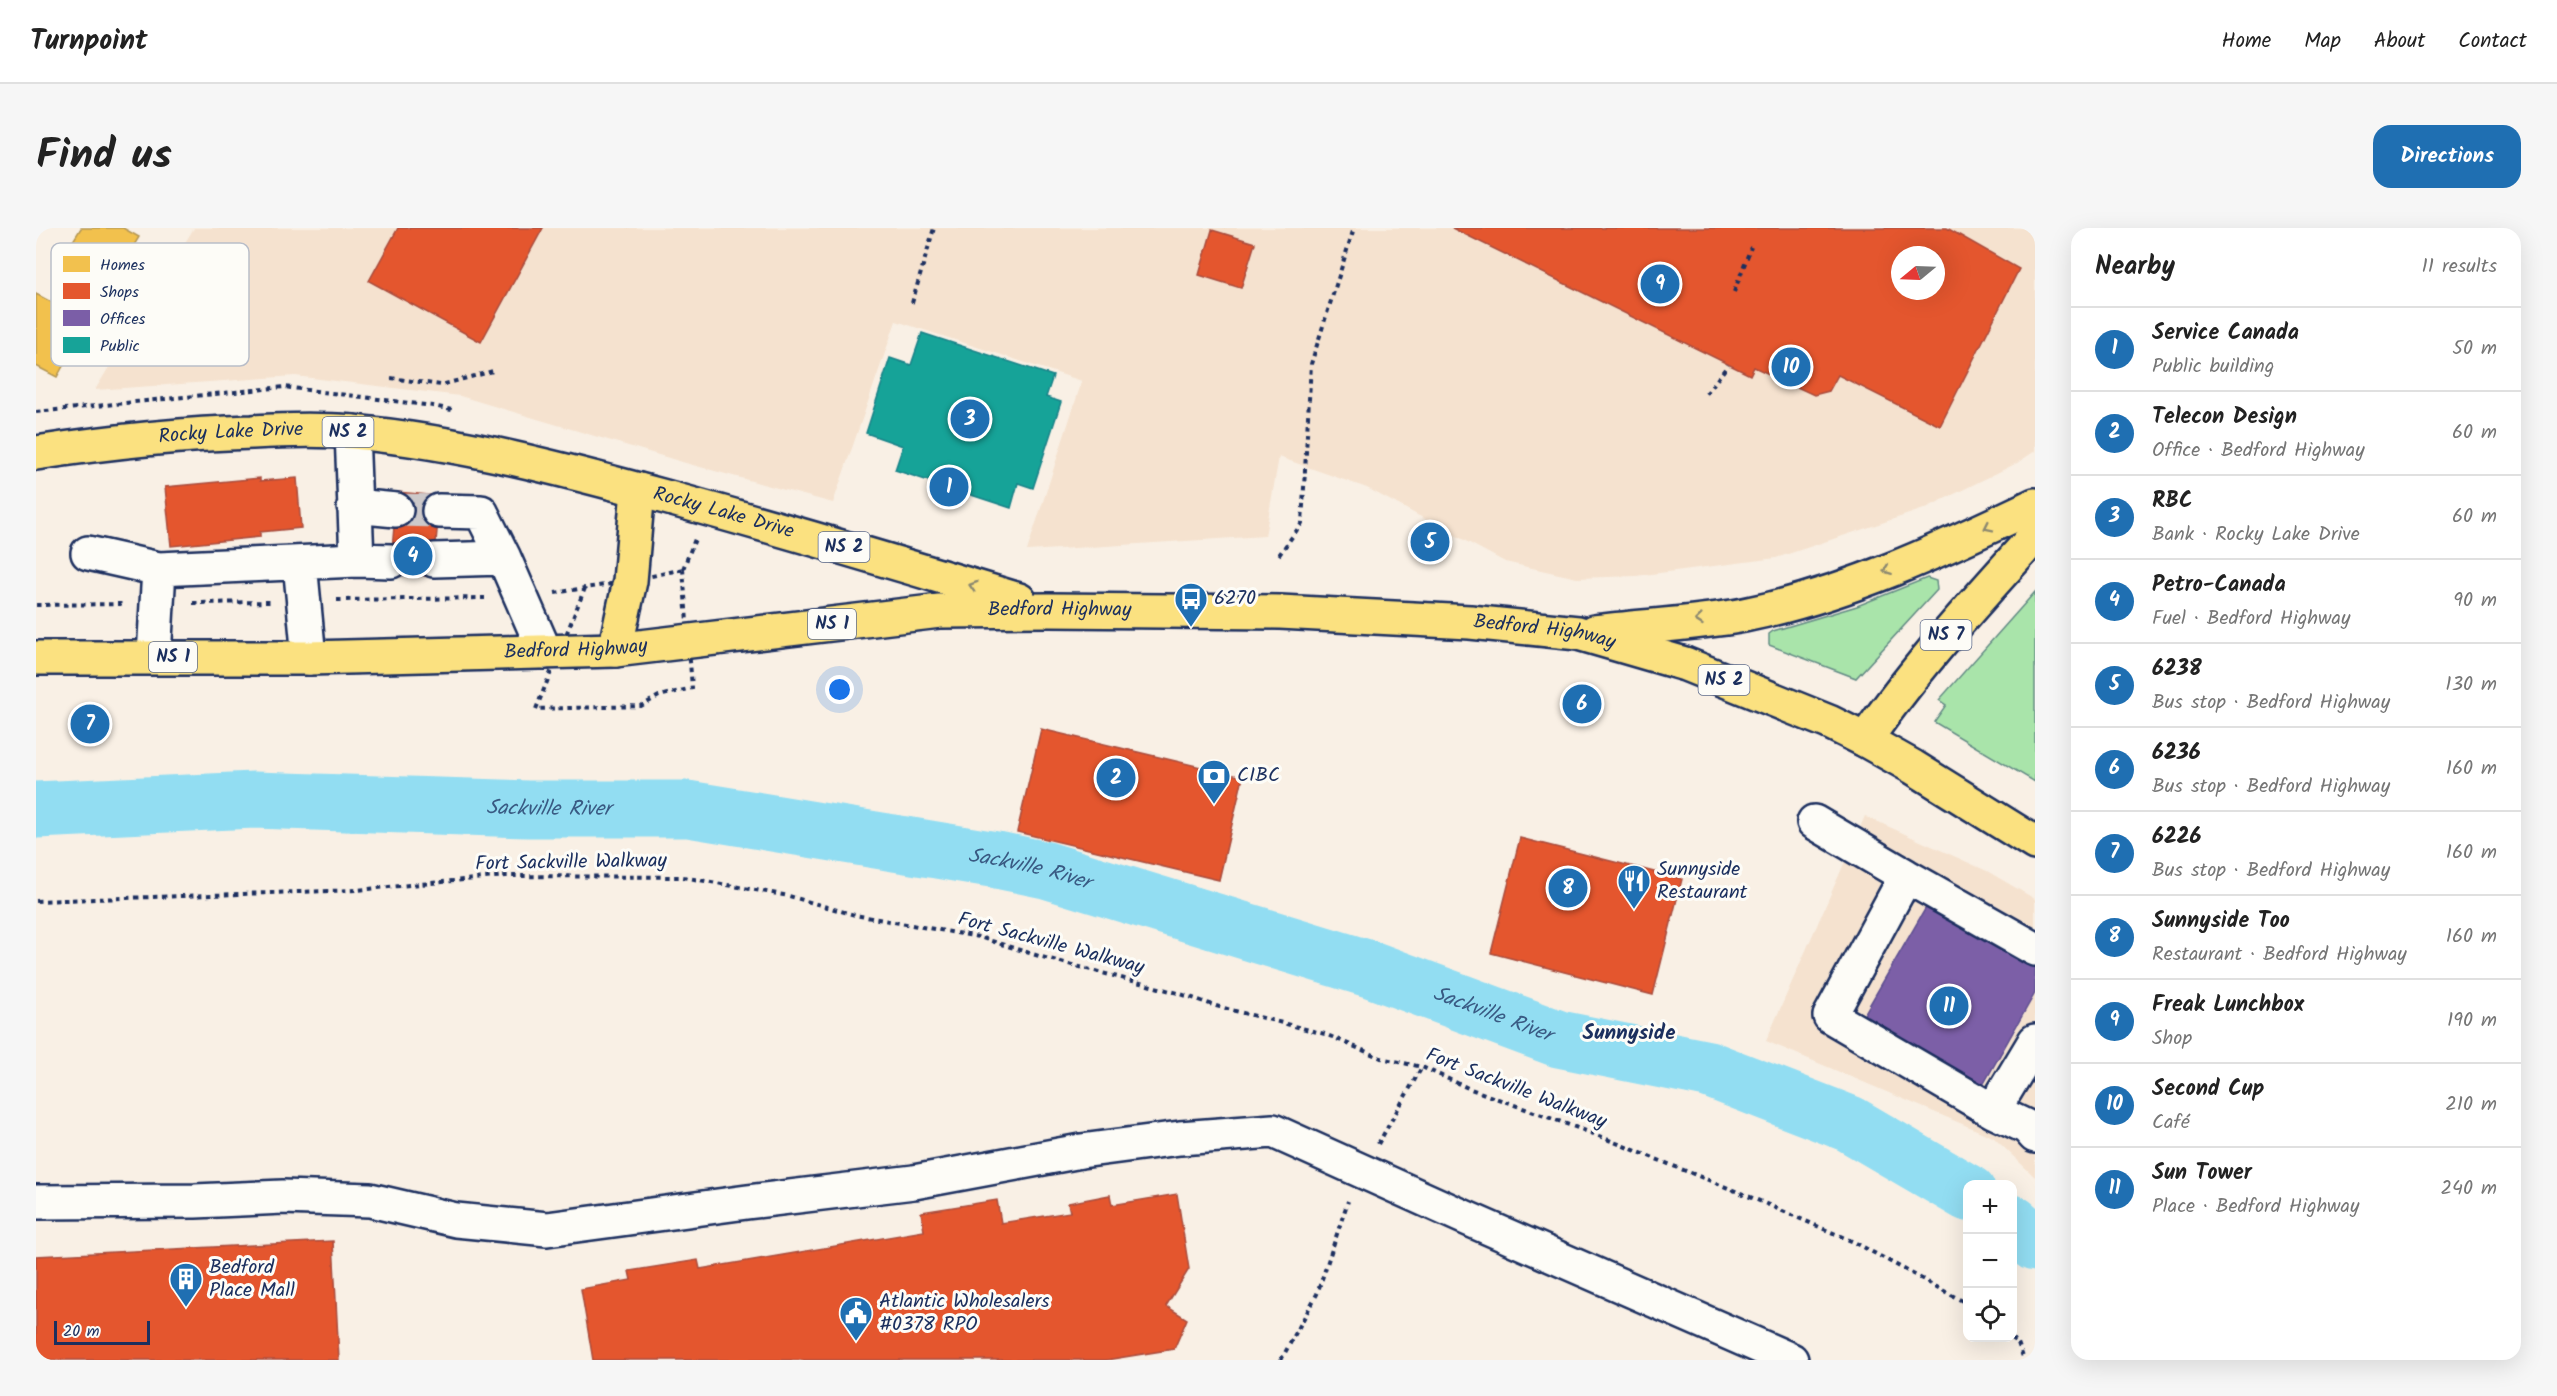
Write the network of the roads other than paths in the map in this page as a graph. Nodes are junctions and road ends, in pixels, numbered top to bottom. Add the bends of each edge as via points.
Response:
1 (352, 432) junction
2 (36, 453) edge
3 (638, 490) junction
4 (2035, 505) edge
5 (354, 506) junction
6 (396, 510) tunnel mouth
7 (439, 511) tunnel mouth
8 (2035, 536) edge
9 (88, 554) dead end
10 (504, 558) junction
11 (357, 560) junction
12 (434, 560) tunnel mouth
13 (391, 561) tunnel mouth
14 (300, 563) junction
15 (159, 569) junction
16 (1049, 610) junction
17 (1578, 633) junction
18 (615, 651) junction
19 (545, 652) junction
20 (154, 657) junction
21 (36, 658) edge
22 (309, 658) junction
23 (1865, 740) junction
24 (1814, 822) dead end
25 (2035, 843) edge
26 (1906, 876) junction
27 (2035, 949) edge
28 (2035, 1041) edge
29 (1993, 1111) junction
30 (2035, 1136) edge
31 (36, 1202) edge
32 (1770, 1356) edge

1 - 2 main road, Rocky Lake Drive / NS 2 via 177,434
1 - 3 main road, Rocky Lake Drive / NS 2 via 556,468
1 - 5 lane
16 -> 3 main road, Rocky Lake Drive / NS 2 via 826,541
3 - 18 main road, Rocky Lake Drive via 630,581
4 -> 17 main road via 1894,568 1767,609
5 - 6 lane
5 - 11 lane
7 - 10 lane via 481,512
8 - 23 main road, NS 7 via 1915,672
9 - 15 lane
10 - 12 lane
10 - 19 lane
11 - 13 lane
11 - 14 lane
14 - 15 lane
14 - 22 lane
15 - 20 lane
16 - 17 main road, Bedford Highway / NS 2 via 1325,614
16 - 18 main road, Bedford Highway / NS 1 via 940,611
17 - 23 main road, Bedford Highway / NS 2 via 1685,664
18 - 19 main road, Bedford Highway / NS 1
19 - 22 main road, Bedford Highway / NS 1
20 - 21 main road, Bedford Highway / NS 1
20 - 22 main road, Bedford Highway / NS 1
23 - 25 main road, Bedford Highway / NS 2
24 - 26 lane
26 - 27 lane
26 - 29 lane via 1830,1016
28 - 29 lane
29 - 30 lane via 2027,1127
31 - 32 lane via 283,1197 370,1200 456,1220 547,1229 914,1182 1081,1151 1273,1131

